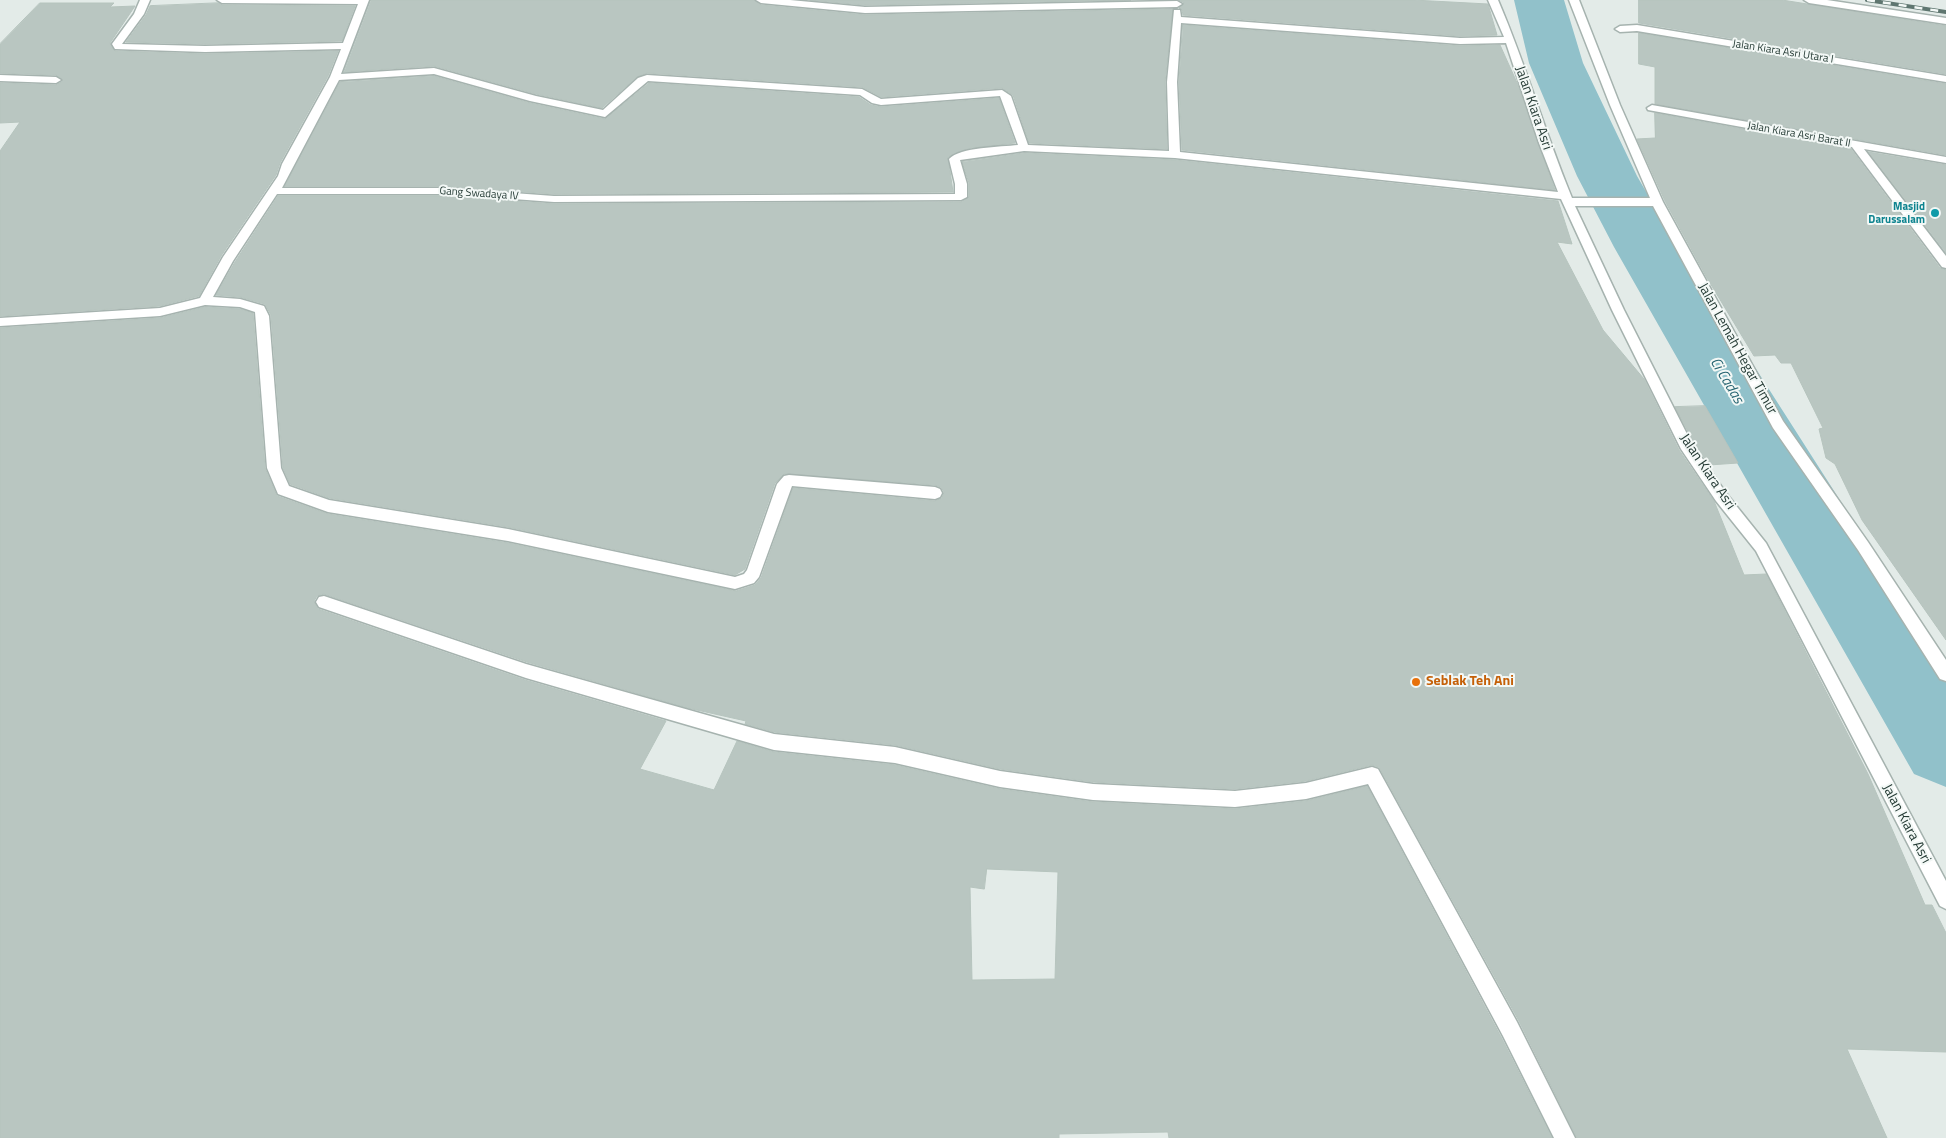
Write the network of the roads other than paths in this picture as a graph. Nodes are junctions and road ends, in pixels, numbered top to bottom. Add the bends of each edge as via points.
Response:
1 (145, 0) edge
2 (222, 0) edge
3 (761, 0) edge
4 (1493, 0) edge
5 (1574, 0) edge
6 (1809, 0) edge
7 (364, 1) edge
8 (1177, 2) edge
9 (1177, 20) junction
10 (1946, 21) edge
11 (1620, 29) dead end
12 (1510, 40) junction
13 (347, 46) junction
14 (335, 77) junction
15 (0, 78) edge
16 (1946, 79) edge
17 (56, 80) dead end
18 (1652, 108) dead end
19 (1856, 145) junction
20 (1024, 148) junction
21 (1175, 155) junction
22 (1946, 160) edge
23 (273, 191) junction
24 (1566, 199) junction
25 (1653, 202) junction
26 (1946, 264) edge
27 (204, 301) junction
28 (0, 322) edge
29 (935, 493) dead end
30 (324, 602) dead end
31 (1946, 674) edge
32 (1946, 900) edge
33 (1565, 1138) edge

1 - 13 street via 118,47
2 - 7 street
3 - 8 street via 865,10
4 - 12 street, Jalan Kiara Asri
5 - 25 street, Jalan Lemah Hegar Timur
6 - 10 street
7 - 13 street
8 - 9 street
9 - 12 street via 1460,41
9 - 21 street via 1172,82
11 - 16 street, Jalan Kiara Asri Utara I via 1637,28
12 - 24 street, Jalan Kiara Asri
13 - 14 street
14 - 20 street via 434,72 605,114 647,78 862,92 881,102 1002,93 1006,96
14 - 23 street
15 - 17 street
18 - 19 street, Jalan Kiara Asri Barat II
19 - 22 street, Jalan Kiara Asri Barat II
19 - 26 street
20 - 21 street
20 - 23 street, Gang Swadaya IV via 954,159 961,197 554,199 445,191
21 - 24 street
23 - 27 street
24 - 25 street via 1590,203
24 - 32 street, Jalan Kiara Asri via 1686,445 1721,497 1761,547
25 - 31 street, Jalan Lemah Hegar Timur via 1778,424 1863,546
27 - 28 street via 160,312
27 - 29 street via 240,302 260,309 265,326 274,468 283,490 328,506 508,535 735,583 748,579 754,573 784,484 789,480
30 - 33 street via 526,671 774,742 895,755 1000,779 1094,792 1235,799 1306,791 1372,775 1510,1029

